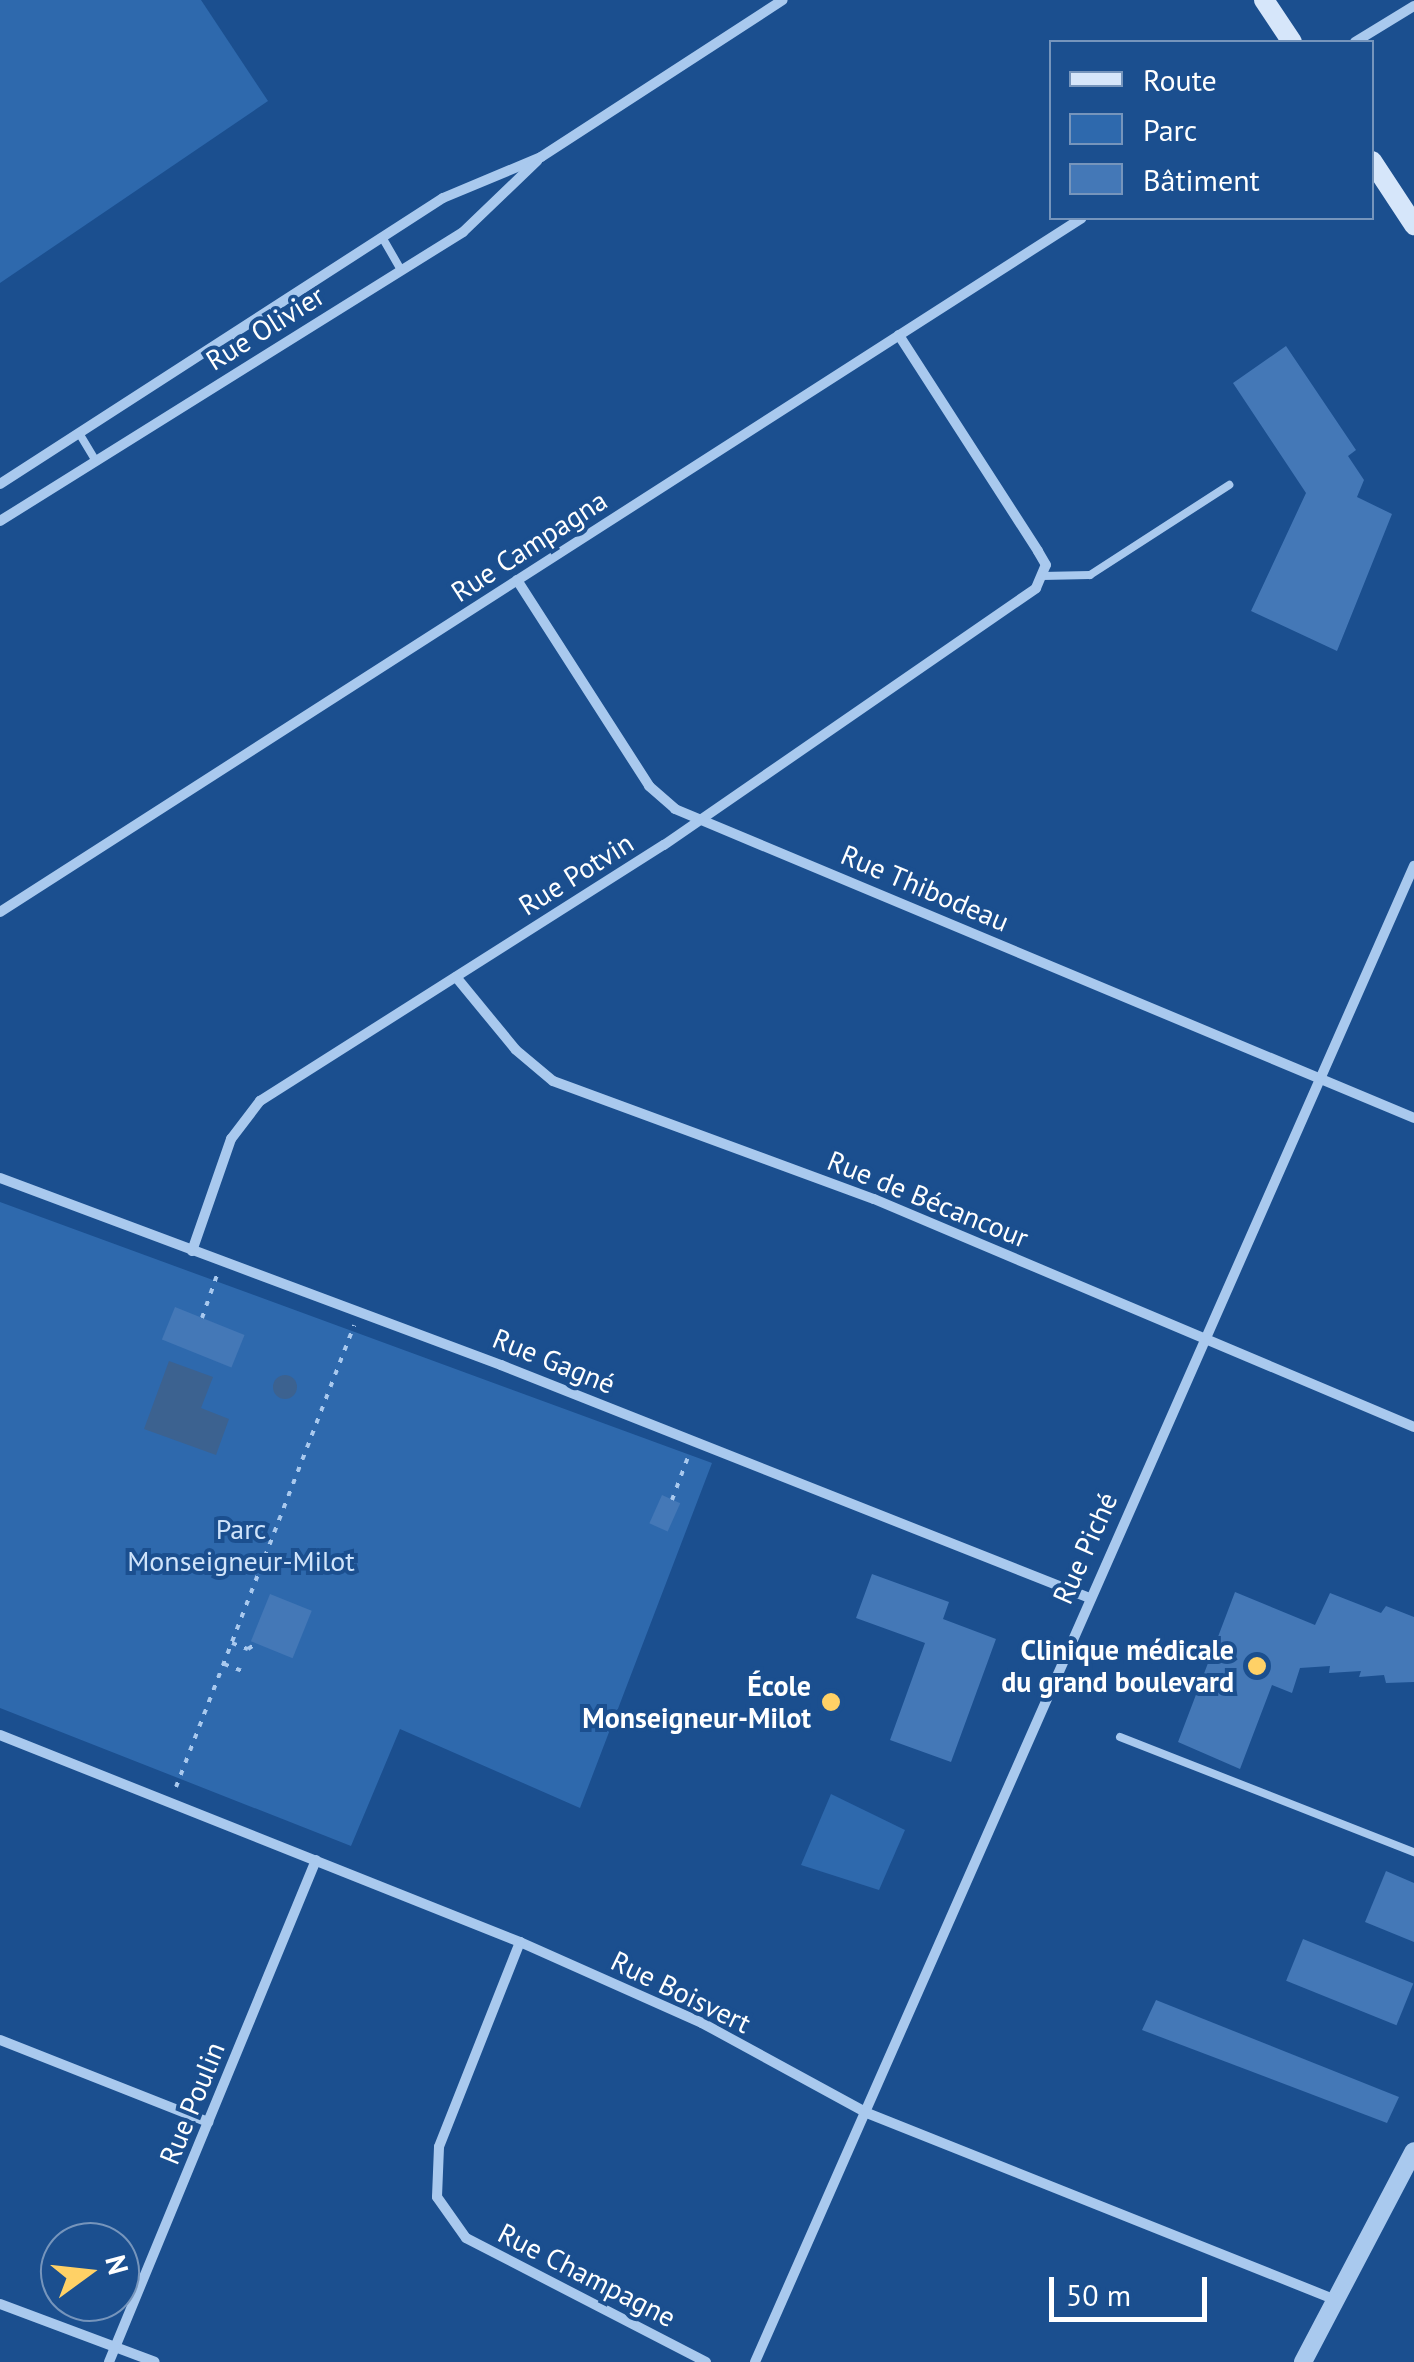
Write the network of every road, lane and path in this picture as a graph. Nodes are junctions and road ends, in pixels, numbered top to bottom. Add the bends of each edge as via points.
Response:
1 (783, 0) edge
2 (1264, 0) edge
3 (1414, 6) edge
4 (1291, 40) edge
5 (1359, 40) edge
6 (542, 157) junction
7 (1374, 164) edge
8 (1079, 220) edge
9 (1414, 225) edge
10 (382, 237) junction
11 (401, 270) junction
12 (899, 335) junction
13 (80, 433) junction
14 (96, 461) junction
15 (0, 484) edge
16 (1229, 485) dead end
17 (0, 521) edge
18 (1042, 576) junction
19 (517, 580) junction
20 (702, 819) junction
21 (1414, 866) edge
22 (0, 912) edge
23 (456, 976) junction
24 (1322, 1080) junction
25 (1414, 1118) edge
26 (0, 1178) edge
27 (192, 1251) junction
28 (222, 1261) junction
29 (359, 1311) junction
30 (202, 1318) dead end
31 (1205, 1338) junction
32 (1414, 1427) edge
33 (694, 1441) junction
34 (672, 1500) dead end
35 (1087, 1597) junction
36 (232, 1642) junction
37 (256, 1643) dead end
38 (224, 1664) junction
39 (245, 1672) dead end
40 (0, 1735) edge
41 (1120, 1737) dead end
42 (170, 1802) junction
43 (1414, 1852) edge
44 (316, 1860) junction
45 (520, 1942) junction
46 (0, 2040) edge
47 (867, 2113) junction
48 (208, 2122) junction
49 (1414, 2150) edge
50 (1337, 2300) junction
51 (0, 2304) edge
52 (116, 2346) junction
53 (109, 2362) edge
54 (155, 2362) edge
55 (706, 2362) edge
56 (755, 2362) edge
57 (1303, 2362) edge

1 - 6 street, Rue Olivier
2 - 4 main road
3 - 5 street
6 - 10 street, Rue Olivier via 443,198
6 - 11 street, Rue Olivier via 463,232
7 - 9 main road
8 - 12 street, Rue Campagna
10 - 11 lane
10 - 13 street, Rue Olivier
11 - 14 street, Rue Olivier
12 - 18 street via 1038,551 1046,565
12 - 19 street, Rue Campagna
13 - 14 lane
13 - 15 street, Rue Olivier
14 - 17 street, Rue Olivier
16 - 18 lane via 1090,575
18 - 20 street, Rue Potvin via 1036,588
19 - 20 street, Rue Thibodeau via 649,786 675,809
19 - 22 street, Rue Campagna
20 - 23 street, Rue Potvin
20 - 24 street, Rue Thibodeau
21 - 24 street, Rue Piché
23 - 27 street, Rue Potvin via 240,1118
23 - 31 street, Rue de Bécancour via 516,1050 553,1081 874,1199
24 - 25 street, Rue Thibodeau
24 - 31 street, Rue Piché
26 - 27 street, Rue Gagné
27 - 28 street, Rue Gagné
28 - 29 street, Rue Gagné
28 - 30 path
29 - 33 street, Rue Gagné
29 - 36 path
31 - 32 street, Rue de Bécancour
31 - 35 street, Rue Piché
33 - 34 path
33 - 35 street, Rue Gagné
35 - 47 street, Rue Piché
36 - 37 path via 248,1649
36 - 38 path
38 - 39 path
38 - 42 path
40 - 42 street, Rue Boisvert
41 - 43 lane
42 - 44 street, Rue Boisvert
44 - 45 street, Rue Boisvert
44 - 48 street, Rue Poulin
45 - 47 street, Rue Boisvert via 702,2023
45 - 55 street, Rue Champagne via 439,2147 437,2197 466,2238
46 - 48 street
47 - 50 street, Rue Boisvert
47 - 56 street, Rue Piché
48 - 52 street, Rue Poulin
49 - 50 street
50 - 57 street
51 - 52 street
52 - 53 street, Rue Poulin
52 - 54 street

